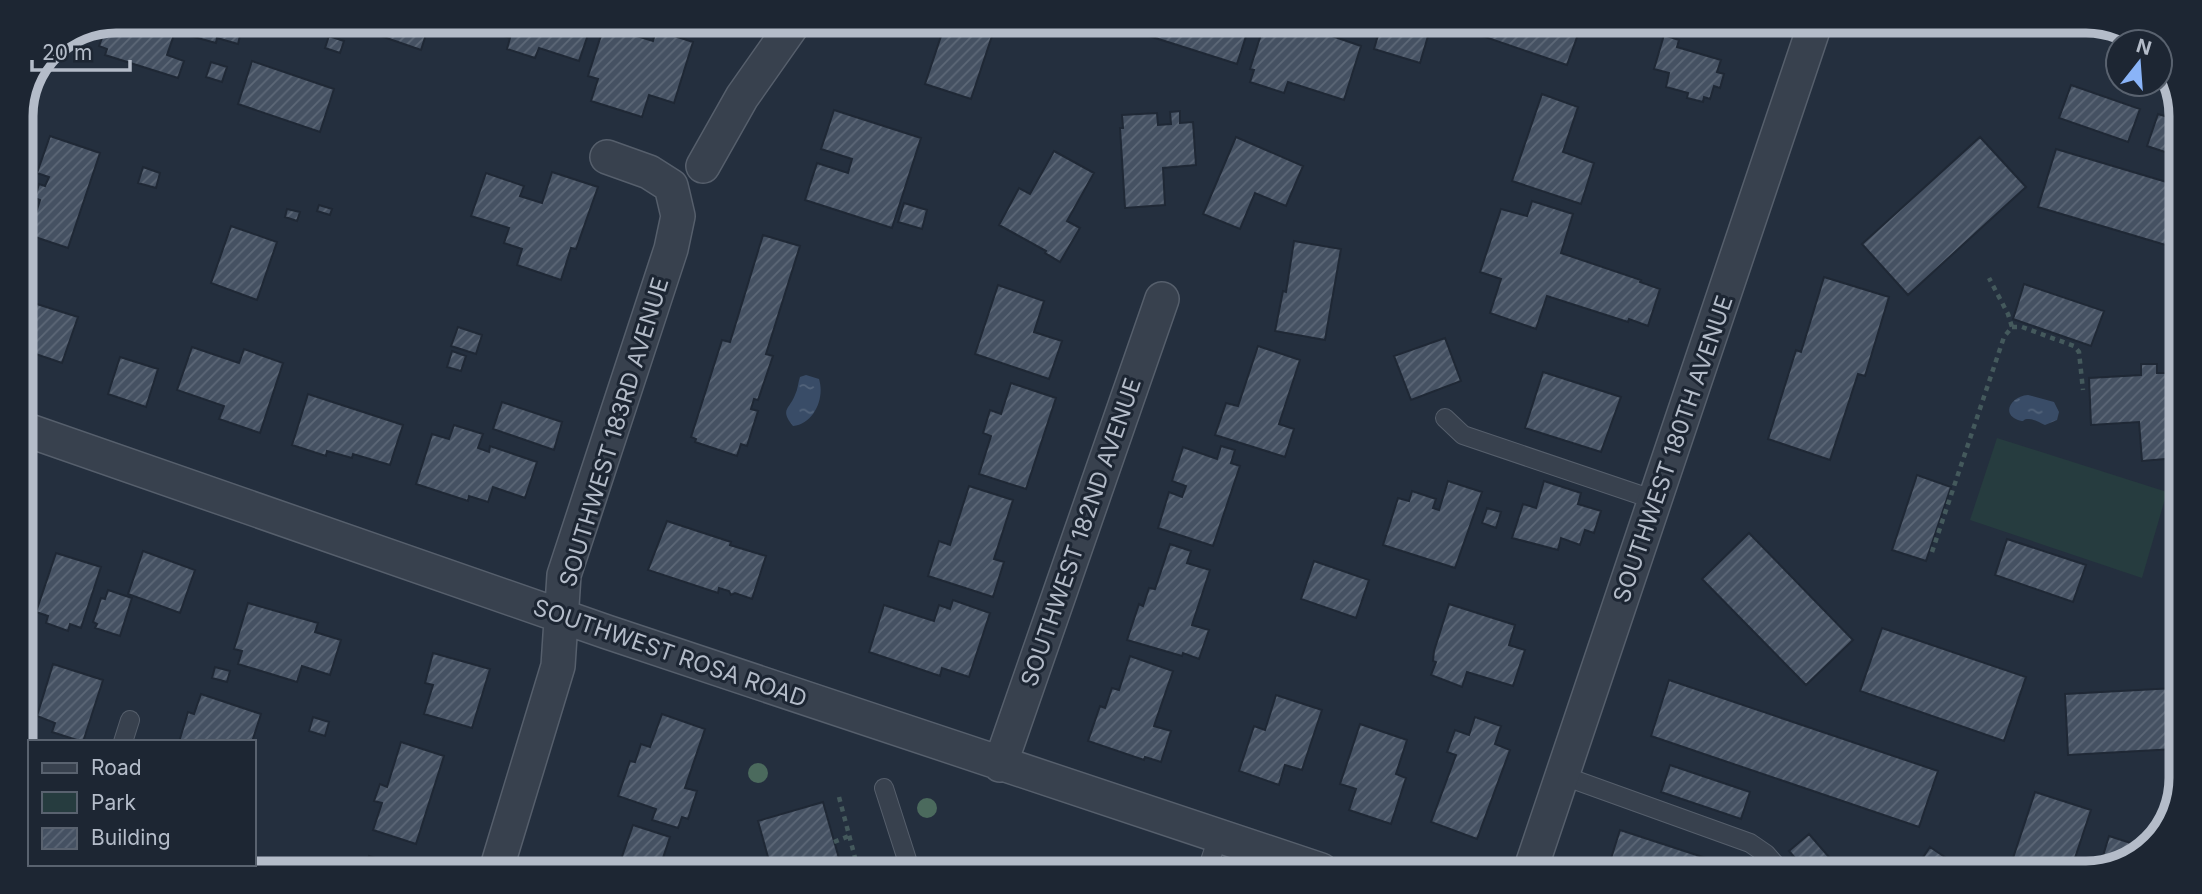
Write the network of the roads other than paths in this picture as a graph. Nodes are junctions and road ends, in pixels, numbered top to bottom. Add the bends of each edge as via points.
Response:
1 (787, 33) edge
2 (1812, 33) edge
3 (607, 157) dead end
4 (703, 166) dead end
5 (1162, 299) dead end
6 (1445, 418) dead end
7 (33, 432) edge
8 (1655, 500) junction
9 (561, 617) junction
10 (130, 720) dead end
11 (124, 740) edge
12 (1000, 765) junction
13 (1561, 775) junction
14 (884, 788) dead end
15 (1218, 837) junction
16 (499, 861) edge
17 (907, 861) edge
18 (1210, 861) edge
19 (1293, 861) edge
20 (1533, 861) edge
21 (1773, 861) edge

1 - 4 street via 742,97
2 - 8 street, SOUTHWEST 180TH AVENUE
3 - 9 street, SOUTHWEST 183RD AVENUE via 649,172 671,186 678,216 564,575
5 - 12 street, SOUTHWEST 182ND AVENUE
6 - 8 lane via 1463,435
7 - 9 street, SOUTHWEST ROSA ROAD
8 - 13 street, SOUTHWEST 180TH AVENUE
9 - 12 street, SOUTHWEST ROSA ROAD
9 - 16 street, SOUTHWEST 183RD AVENUE via 558,666
10 - 11 lane
12 - 15 street, SOUTHWEST ROSA ROAD
13 - 20 street, SOUTHWEST 180TH AVENUE
13 - 21 lane via 1750,843
14 - 17 lane
15 - 18 lane
15 - 19 street, SOUTHWEST ROSA ROAD

